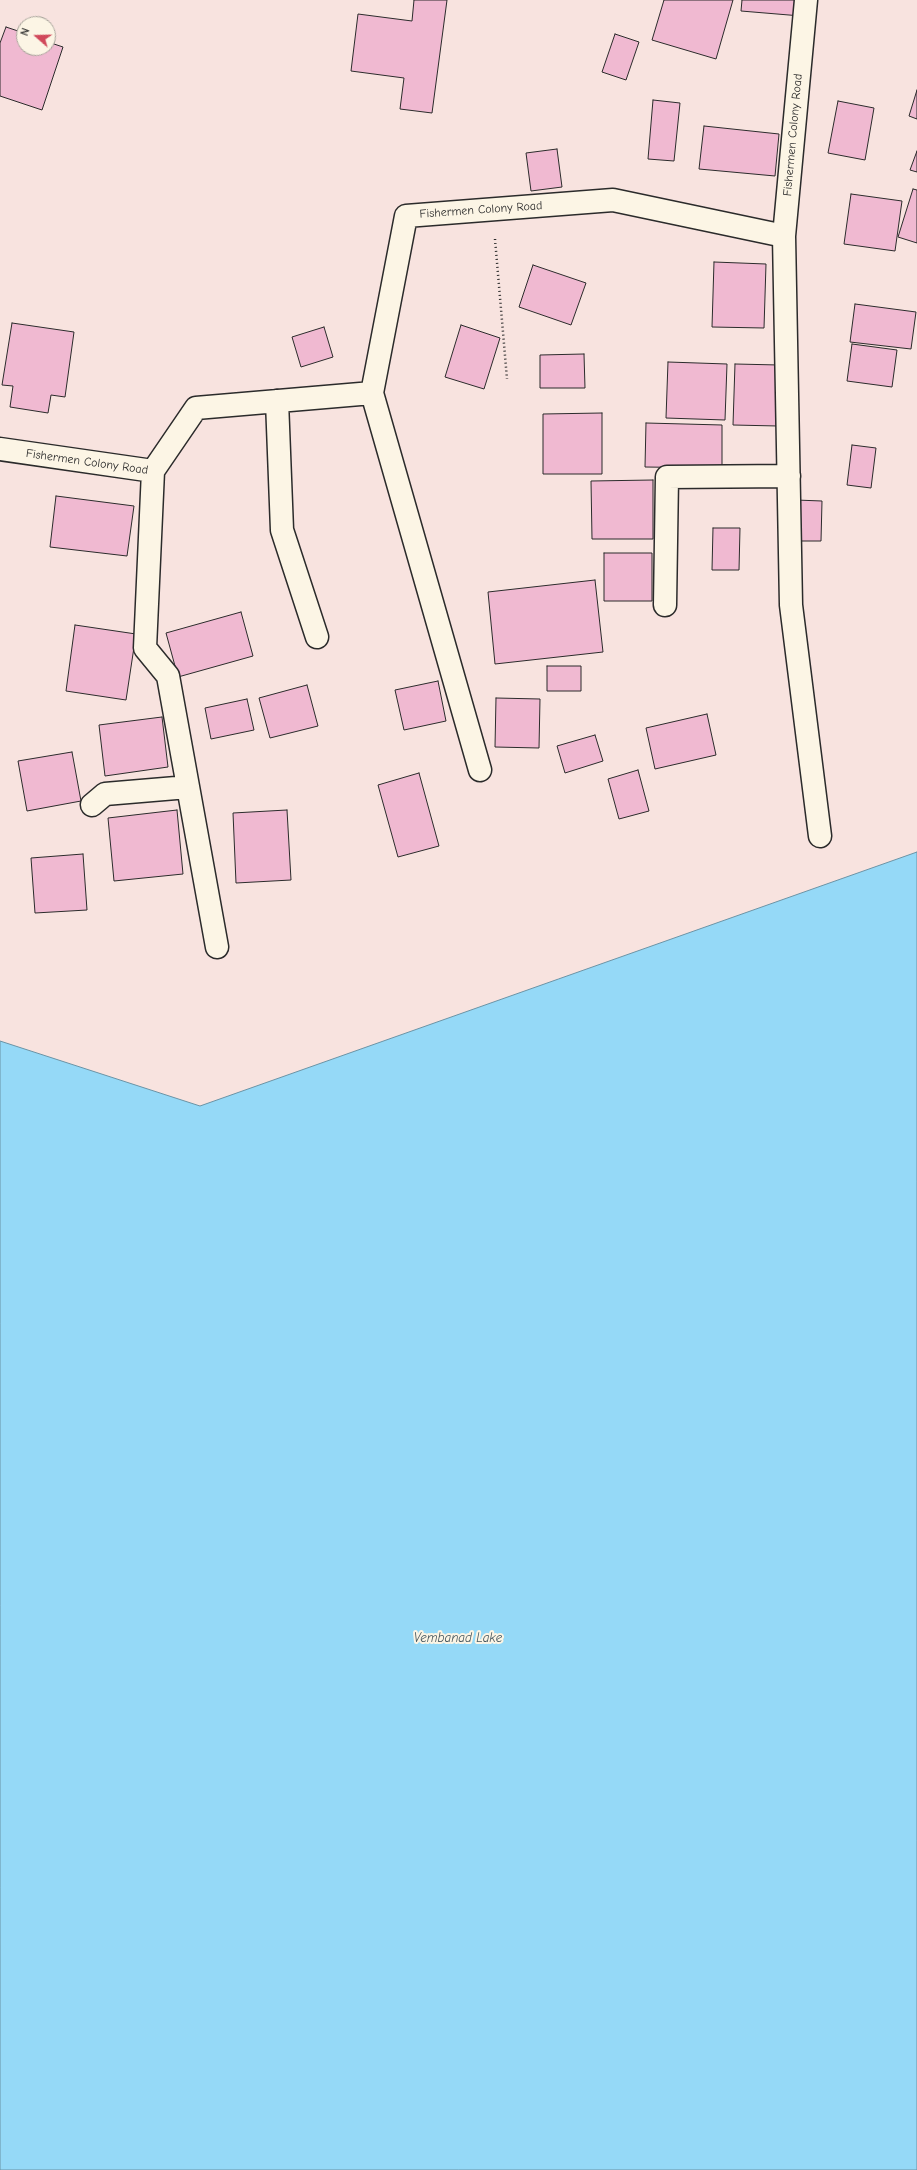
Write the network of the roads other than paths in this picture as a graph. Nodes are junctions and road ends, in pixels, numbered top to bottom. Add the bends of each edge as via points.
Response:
1 (806, 0) edge
2 (784, 236) junction
3 (372, 393) junction
4 (277, 401) junction
5 (0, 449) edge
6 (153, 472) junction
7 (789, 476) junction
8 (665, 605) dead end
9 (317, 637) dead end
10 (480, 770) dead end
11 (188, 787) junction
12 (92, 805) dead end
13 (820, 836) dead end
14 (217, 947) dead end

1 - 2 street, Fishermen Colony Road
2 - 3 street, Fishermen Colony Road via 613,200 406,216
2 - 7 street
3 - 4 street, Fishermen Colony Road
3 - 10 street
4 - 6 street, Fishermen Colony Road via 196,408
4 - 9 street via 282,530
5 - 6 street, Fishermen Colony Road
6 - 11 street via 145,648 168,676
7 - 8 street via 667,478
7 - 13 street via 791,604
11 - 12 street via 106,794
11 - 14 street

